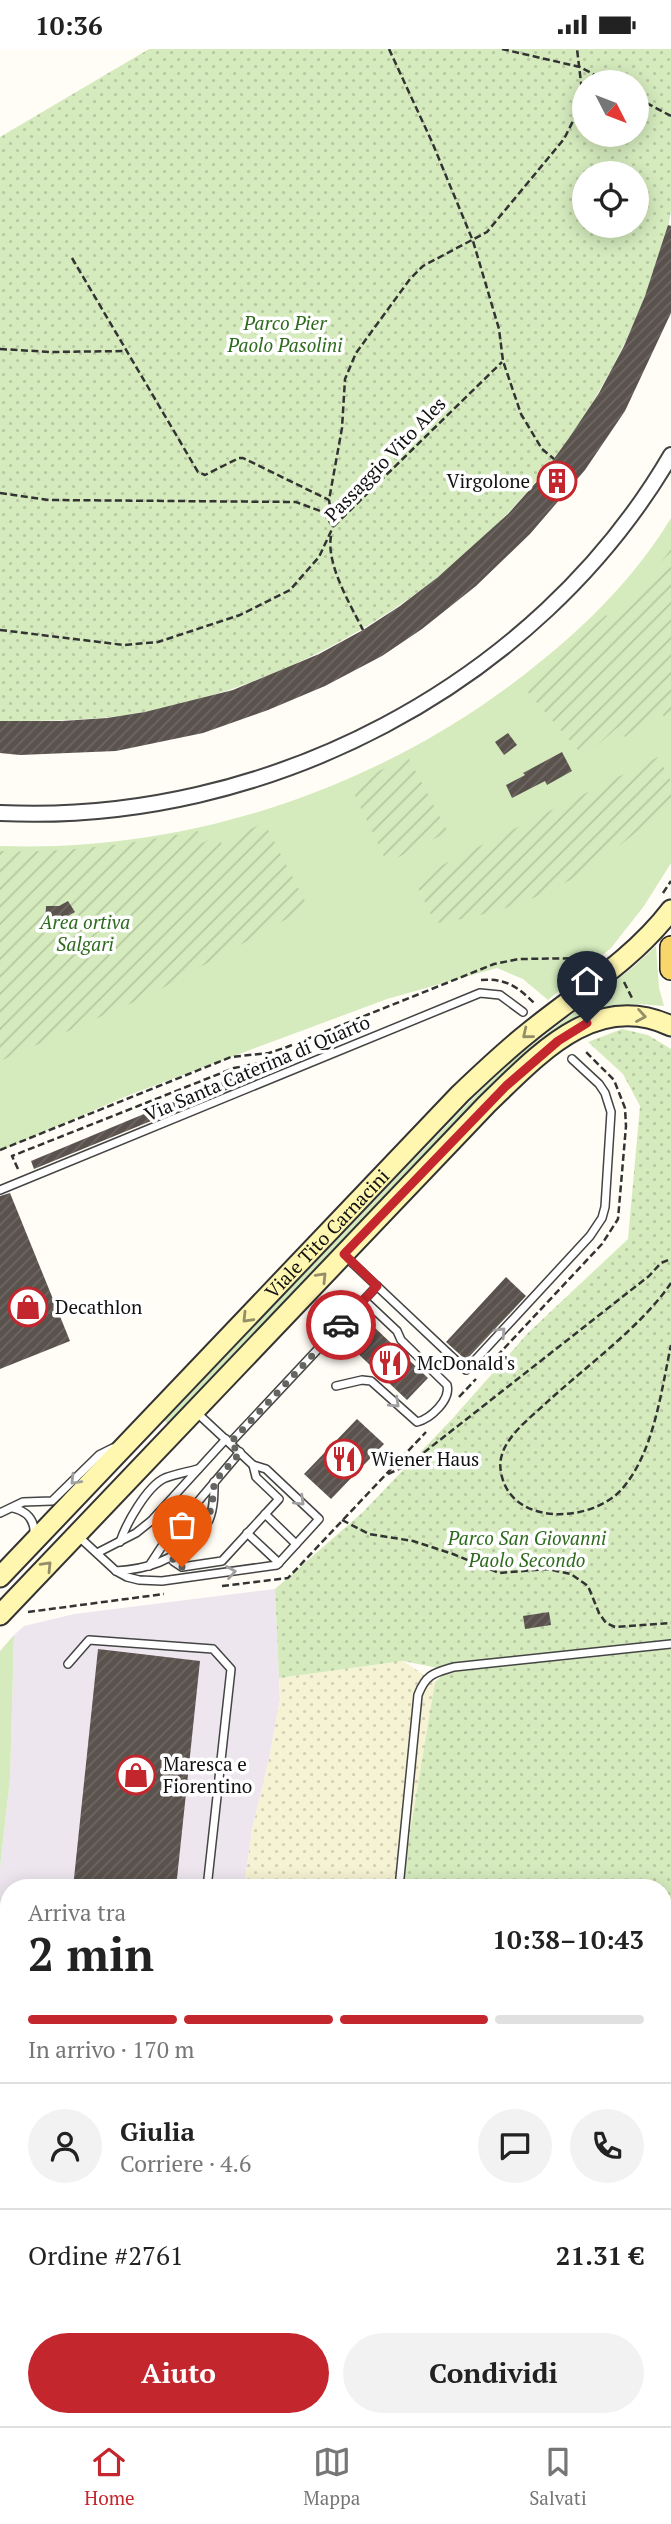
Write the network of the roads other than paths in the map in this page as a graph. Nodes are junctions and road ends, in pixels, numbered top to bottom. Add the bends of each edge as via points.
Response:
1 (671, 455) edge
2 (0, 813) edge
3 (671, 910) edge
4 (671, 947) edge
5 (671, 969) edge
6 (523, 1012) dead end
7 (671, 1026) edge
8 (572, 1059) dead end
9 (0, 1190) edge
10 (344, 1254) junction
11 (377, 1286) junction
12 (363, 1300) junction
13 (336, 1386) dead end
14 (195, 1411) junction
15 (130, 1441) junction
16 (228, 1441) junction
17 (240, 1453) junction
18 (253, 1465) junction
19 (199, 1469) junction
20 (214, 1482) junction
21 (13, 1507) junction
22 (0, 1513) edge
23 (265, 1514) junction
24 (247, 1533) junction
25 (77, 1535) junction
26 (34, 1542) junction
27 (120, 1542) junction
28 (296, 1544) junction
29 (97, 1553) junction
30 (173, 1556) junction
31 (279, 1563) junction
32 (149, 1566) junction
33 (116, 1571) junction
34 (0, 1577) edge
35 (0, 1615) edge
36 (671, 1644) edge
37 (68, 1664) dead end
38 (209, 1879) edge
39 (400, 1879) edge

1 - 2 street via 617,533 545,611 472,671 391,722 282,770 200,795 88,811
3 -> 15 main road, Viale Tito Carnacini via 626,958 528,1033 460,1094
4 - 5 main road
6 - 9 lane, Via Santa Caterina di Quarto via 500,995 480,993
10 -> 7 main road, Viale Tito Carnacini via 487,1104 558,1041 608,1016 632,1014
11 -> 8 lane via 466,1370 597,1227 604,1207 611,1112 598,1084
10 - 11 lane
14 -> 10 main road, Viale Tito Carnacini
11 - 12 lane
13 -> 12 lane via 371,1381 417,1422 427,1418 449,1391
12 - 16 lane
14 - 16 lane
14 - 25 main road, Viale Tito Carnacini
15 -> 21 lane via 99,1455 52,1501
15 - 26 main road, Viale Tito Carnacini
16 - 17 lane
16 - 19 lane
17 - 18 lane
17 - 20 lane
18 - 23 lane via 256,1477 279,1499
18 -> 28 lane via 266,1469 319,1519
19 - 27 lane via 151,1521
19 - 27 lane via 162,1479 137,1507
20 - 30 lane via 209,1521
20 - 32 lane
21 - 22 lane
21 - 26 lane via 29,1515 35,1526
23 - 24 lane
23 - 28 lane
24 - 30 lane via 222,1561 182,1567
24 - 31 lane
25 - 29 lane
35 -> 25 main road, Viale Tito Carnacini
26 - 34 main road, Viale Tito Carnacini
27 - 29 lane
28 - 31 lane
29 - 33 lane
30 - 32 lane
33 -> 31 lane via 139,1580 162,1581
32 - 33 lane
36 - 39 lane via 454,1667 423,1682
37 - 38 lane via 89,1640 213,1649 232,1669

